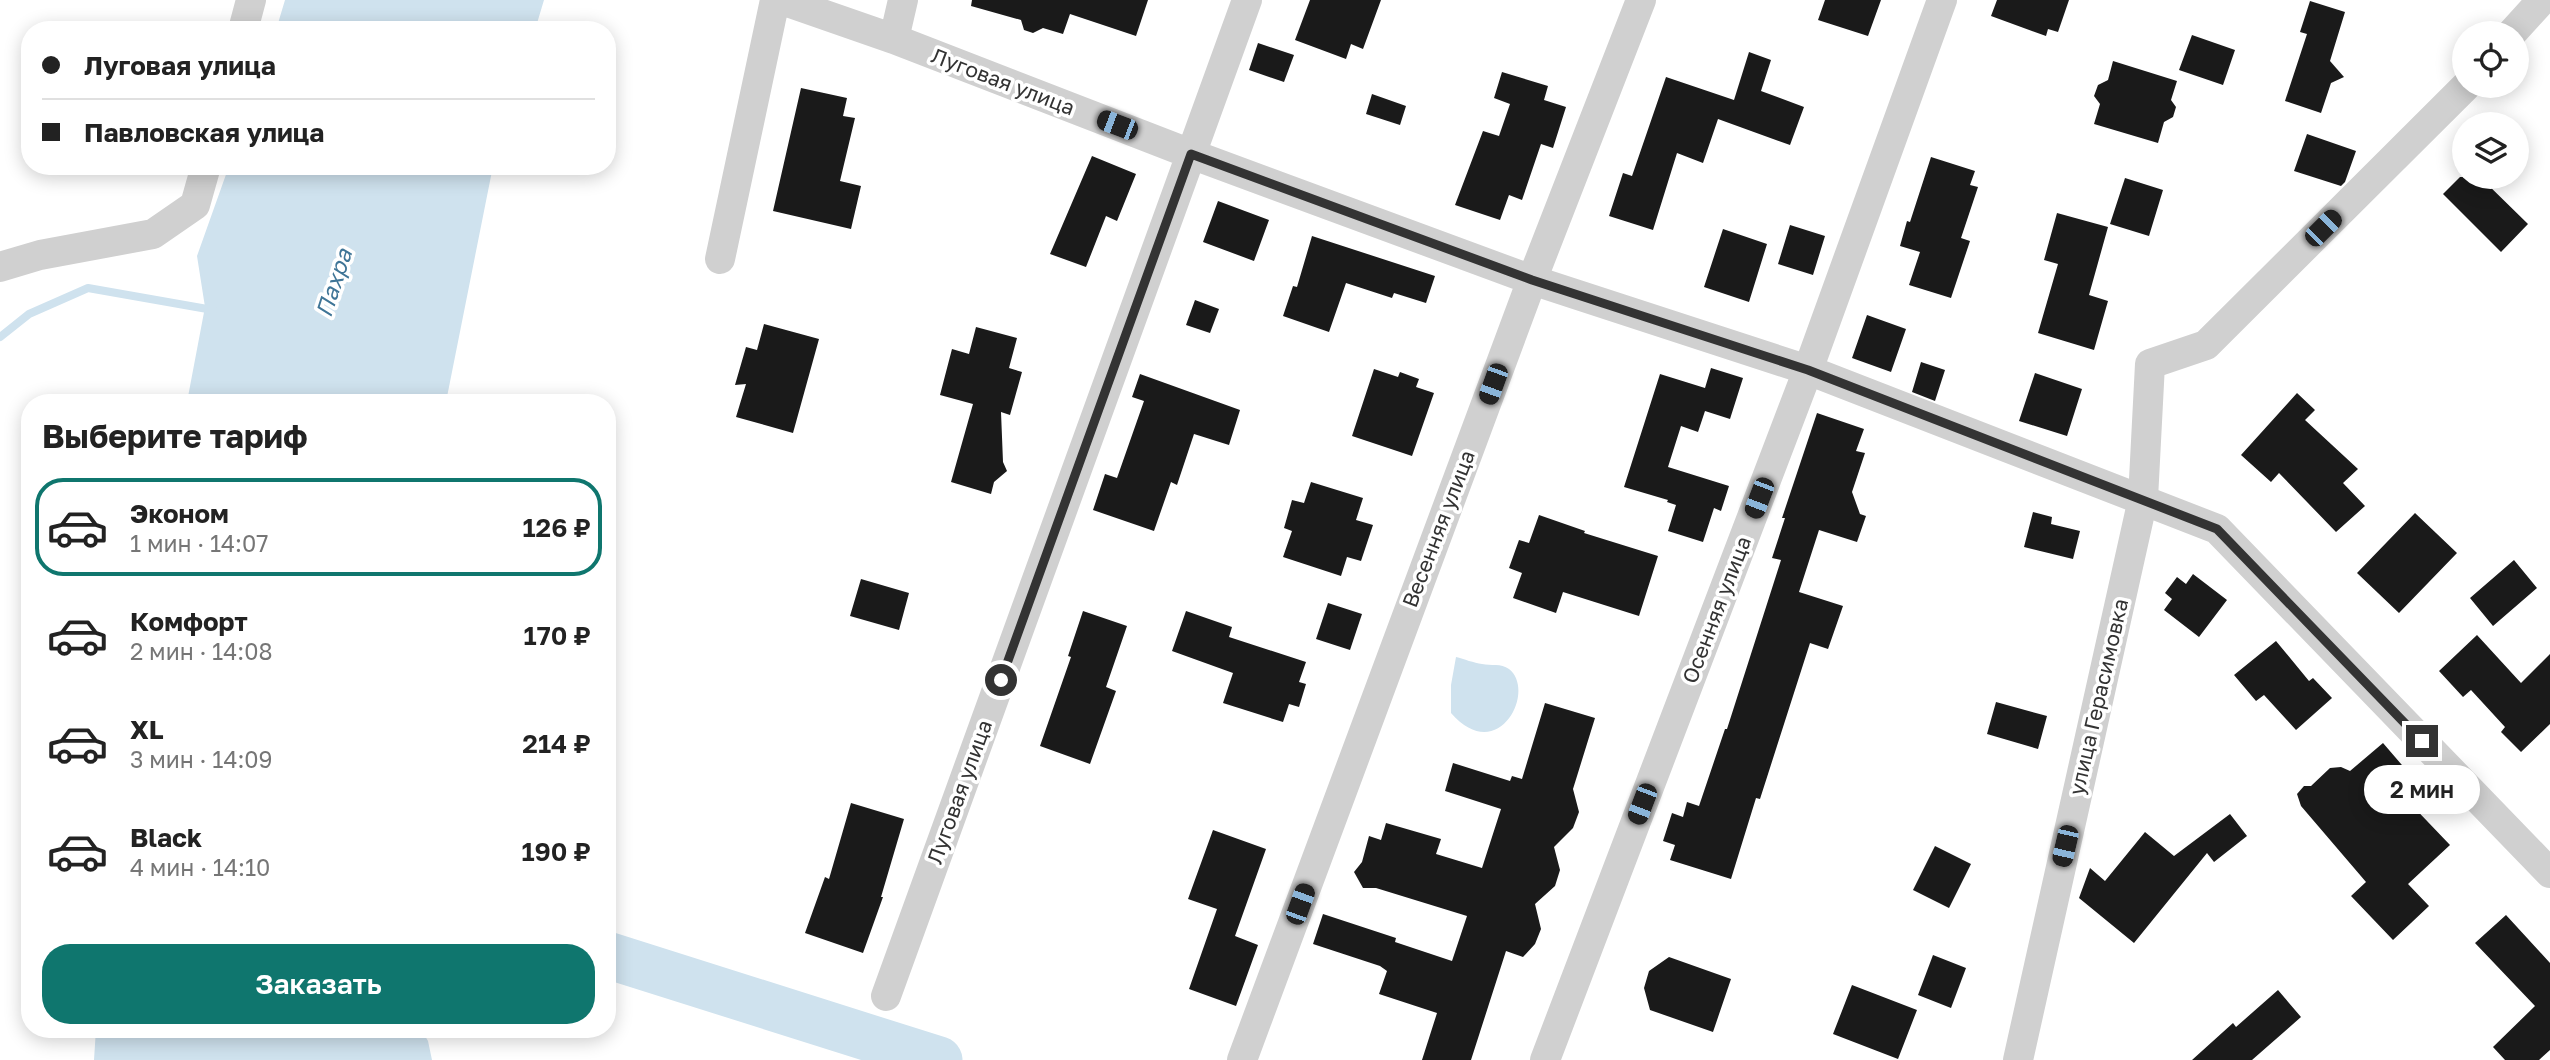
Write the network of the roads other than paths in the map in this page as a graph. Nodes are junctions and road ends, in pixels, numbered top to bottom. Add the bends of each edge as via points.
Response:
1 (251, 0) edge
2 (775, 0) edge
3 (782, 0) edge
4 (903, 0) edge
5 (1247, 0) edge
6 (1641, 0) edge
7 (1942, 0) edge
8 (2542, 0) edge
9 (245, 21) edge
10 (2523, 21) edge
11 (894, 39) junction
12 (2454, 98) edge
13 (1191, 154) junction
14 (203, 175) edge
15 (720, 259) dead end
16 (0, 267) edge
17 (1532, 280) junction
18 (1808, 370) junction
19 (2143, 499) junction
20 (2550, 873) edge
21 (886, 996) dead end
22 (1242, 1060) edge
23 (1545, 1060) edge
24 (2018, 1060) edge

1 - 9 street
2 - 15 street
3 - 11 street, Луговая улица
4 - 11 street
5 - 13 street, Луговая улица
6 - 17 street, Весенняя улица
7 - 18 street, Осенняя улица
8 - 10 street
11 - 13 street, Луговая улица
12 - 19 street, улица Герасимовка via 2206,345 2150,364
13 - 17 street, Луговая улица
13 - 21 street, Луговая улица
14 - 16 street via 195,205 153,234
17 - 18 street, Луговая улица
17 - 22 street, Весенняя улица
18 - 19 street, Луговая улица
18 - 23 street, Осенняя улица
19 - 20 street, Луговая улица via 2217,529
19 - 24 street, улица Герасимовка

